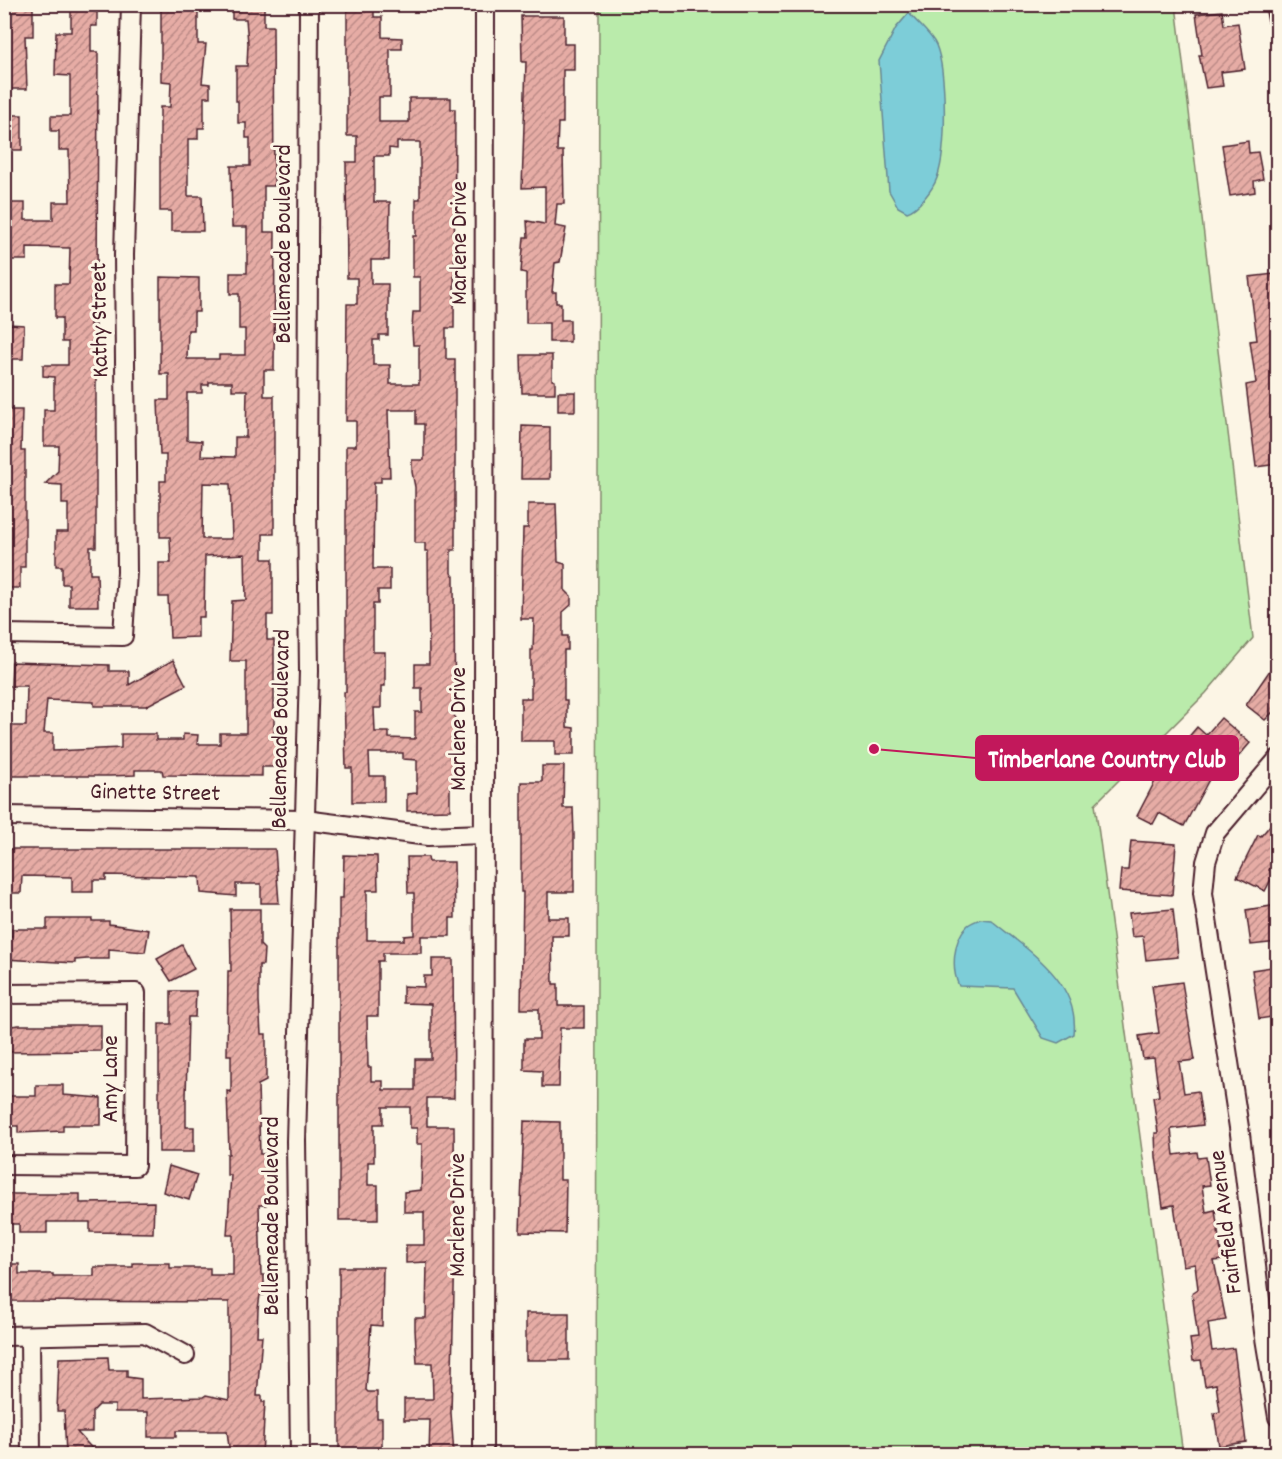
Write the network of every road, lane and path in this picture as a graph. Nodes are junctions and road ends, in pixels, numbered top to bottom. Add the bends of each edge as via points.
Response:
1 (131, 4) edge
2 (309, 4) edge
3 (485, 4) edge
4 (1275, 4) edge
5 (1278, 20) edge
6 (4, 634) edge
7 (1278, 759) edge
8 (4, 816) edge
9 (305, 820) junction
10 (484, 834) junction
11 (4, 994) edge
12 (4, 1165) edge
13 (4, 1336) edge
14 (30, 1336) junction
15 (185, 1354) dead end
16 (1278, 1417) edge
17 (31, 1455) edge
18 (300, 1455) edge
19 (483, 1455) edge

1 - 6 street, Kathy Street via 124,255 128,572 123,636
2 - 9 street, Bellemeade Boulevard via 309,671
3 - 10 street, Marlene Drive
4 - 5 street
7 - 16 street, Fairfield Avenue via 1215,833 1206,862 1203,893
8 - 9 street, Ginette Street
9 - 10 street, Ginette Street via 428,836
9 - 18 street, Bellemeade Boulevard via 296,1141
10 - 19 street, Marlene Drive
11 - 12 street, Amy Lane via 136,993 135,1166
13 - 14 street
14 - 15 street via 145,1333
14 - 17 street

